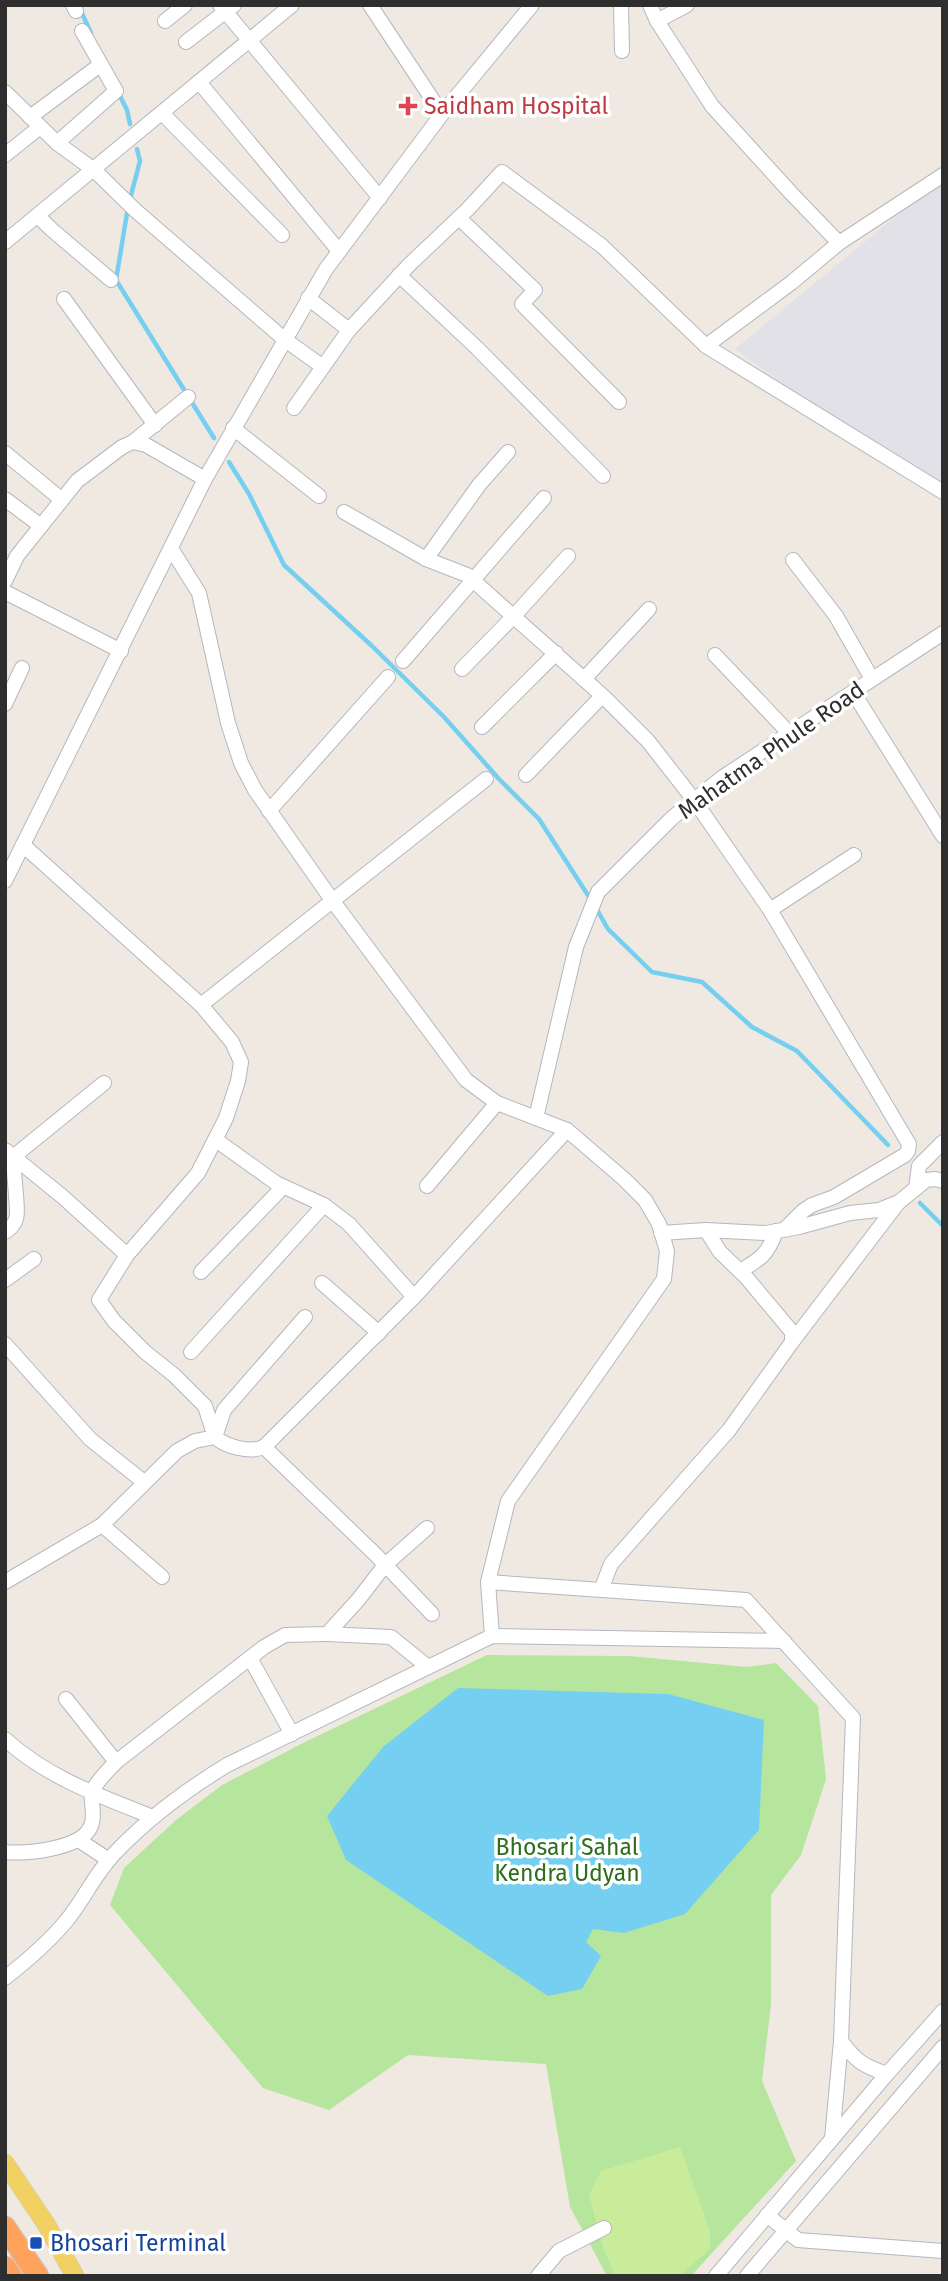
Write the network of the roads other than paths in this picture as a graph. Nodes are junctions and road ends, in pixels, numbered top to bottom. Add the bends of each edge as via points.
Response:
1 (185, 5) edge
2 (292, 5) edge
3 (370, 5) edge
4 (531, 5) edge
5 (621, 5) edge
6 (650, 5) edge
7 (687, 5) edge
8 (227, 7) edge
9 (165, 21) dead end
10 (657, 21) junction
11 (82, 30) dead end
12 (249, 40) junction
13 (186, 42) dead end
14 (622, 51) dead end
15 (100, 65) junction
16 (199, 82) junction
17 (8, 101) edge
18 (162, 113) junction
19 (442, 114) junction
20 (35, 122) junction
21 (57, 143) junction
22 (5, 155) edge
23 (94, 170) junction
24 (943, 175) edge
25 (380, 198) junction
26 (37, 216) junction
27 (459, 218) junction
28 (282, 235) dead end
29 (5, 242) edge
30 (839, 243) junction
31 (340, 251) junction
32 (400, 275) junction
33 (111, 280) dead end
34 (308, 298) junction
35 (64, 299) dead end
36 (349, 330) junction
37 (284, 339) junction
38 (706, 346) junction
39 (323, 367) junction
40 (188, 397) dead end
41 (619, 402) dead end
42 (294, 408) dead end
43 (155, 425) junction
44 (233, 428) junction
45 (133, 442) junction
46 (508, 452) dead end
47 (5, 453) edge
48 (603, 476) dead end
49 (205, 479) junction
50 (943, 492) edge
51 (319, 496) dead end
52 (544, 498) dead end
53 (5, 499) edge
54 (62, 500) junction
55 (344, 512) dead end
56 (41, 526) junction
57 (172, 550) junction
58 (568, 556) dead end
59 (426, 559) junction
60 (793, 560) dead end
61 (5, 581) edge
62 (473, 581) junction
63 (5, 592) edge
64 (649, 609) dead end
65 (514, 616) junction
66 (943, 633) edge
67 (121, 651) junction
68 (556, 653) junction
69 (715, 655) dead end
70 (403, 661) dead end
71 (22, 668) dead end
72 (462, 669) dead end
73 (388, 677) dead end
74 (584, 679) junction
75 (872, 679) junction
76 (853, 692) junction
77 (602, 695) junction
78 (5, 704) edge
79 (482, 727) dead end
80 (789, 733) junction
81 (526, 775) dead end
82 (486, 779) dead end
83 (694, 800) junction
84 (269, 811) junction
85 (943, 836) edge
86 (23, 845) junction
87 (854, 855) dead end
88 (5, 881) edge
89 (332, 900) junction
90 (770, 910) junction
91 (201, 1005) junction
92 (104, 1083) dead end
93 (497, 1103) junction
94 (536, 1118) junction
95 (567, 1130) junction
96 (216, 1140) junction
97 (943, 1142) edge
98 (9, 1154) edge
99 (943, 1181) edge
100 (426, 1186) dead end
101 (283, 1187) junction
102 (916, 1188) junction
103 (899, 1202) junction
104 (324, 1205) junction
105 (706, 1230) junction
106 (780, 1231) junction
107 (5, 1232) edge
108 (661, 1233) junction
109 (127, 1255) junction
110 (34, 1259) dead end
111 (740, 1271) junction
112 (201, 1272) dead end
113 (5, 1280) edge
114 (322, 1283) dead end
115 (414, 1297) junction
116 (305, 1317) dead end
117 (379, 1333) junction
118 (792, 1342) junction
119 (5, 1344) edge
120 (191, 1352) dead end
121 (215, 1437) junction
122 (264, 1447) junction
123 (144, 1482) junction
124 (102, 1525) junction
125 (427, 1528) dead end
126 (385, 1564) junction
127 (162, 1577) dead end
128 (5, 1582) edge
129 (488, 1583) junction
130 (601, 1590) junction
131 (432, 1614) dead end
132 (327, 1634) junction
133 (492, 1636) junction
134 (784, 1641) junction
135 (250, 1658) junction
136 (428, 1667) junction
137 (66, 1699) dead end
138 (292, 1734) junction
139 (5, 1739) edge
140 (116, 1762) junction
141 (92, 1793) junction
142 (153, 1816) junction
143 (80, 1841) junction
144 (5, 1852) edge
145 (109, 1860) junction
146 (5, 1978) edge
147 (943, 2011) edge
148 (841, 2041) junction
149 (943, 2047) edge
150 (882, 2079) junction
151 (896, 2101) junction
152 (848, 2121) junction
153 (866, 2136) junction
154 (832, 2140) junction
155 (5, 2163) edge
156 (767, 2215) junction
157 (5, 2227) edge
158 (604, 2228) dead end
159 (786, 2230) junction
160 (943, 2251) edge
161 (5, 2267) edge
162 (11, 2276) edge
163 (37, 2276) edge
164 (75, 2276) edge
165 (538, 2276) edge
166 (716, 2276) edge
167 (747, 2276) edge

1 - 9 street
2 - 12 street
3 - 19 street
4 - 19 street
5 - 14 street
6 - 10 street
7 - 10 street
8 - 12 street
8 - 13 street
10 - 30 street via 712,106
11 - 15 street
12 - 16 street
12 - 25 street
15 - 20 street
15 - 21 street via 116,91
16 - 18 street
16 - 31 street
17 - 20 street
18 - 23 street
18 - 28 street
19 - 25 street
20 - 21 street
20 - 22 street
21 - 23 street
23 - 26 street
23 - 37 street
24 - 30 street
25 - 31 street
26 - 29 street
26 - 33 street
27 - 32 street
27 - 38 street via 502,172 602,246
27 - 41 street via 535,290 522,304
30 - 38 street
31 - 34 street
32 - 36 street
32 - 48 street
34 - 36 street
34 - 37 street
35 - 43 street
36 - 39 street
37 - 39 street
37 - 44 street
38 - 50 street
39 - 42 street
40 - 43 street
43 - 45 street
44 - 49 street
44 - 51 street
45 - 49 street
45 - 54 street via 77,481
46 - 59 street
47 - 54 street
49 - 57 street
52 - 62 street
53 - 56 street
54 - 56 street
55 - 59 street
56 - 61 street
57 - 67 street
57 - 84 street via 199,593 228,723 241,763
58 - 65 street
59 - 62 street
60 - 75 street via 836,616
62 - 65 street
62 - 70 street
63 - 67 street
64 - 74 street
65 - 68 street
65 - 72 street
66 - 75 street, Mahatma Phule Road
67 - 86 street
68 - 74 street
68 - 79 street
69 - 80 street
71 - 78 street
73 - 84 street
74 - 77 street
75 - 76 street, Mahatma Phule Road
76 - 80 street, Mahatma Phule Road
76 - 85 street
77 - 81 street
77 - 83 street via 648,741
80 - 83 street, Mahatma Phule Road
82 - 89 street
83 - 90 street
83 - 94 street, Mahatma Phule Road via 598,892 576,947
84 - 89 street
86 - 88 street
86 - 91 street
87 - 90 street
89 - 91 street
89 - 93 street via 466,1080
90 - 106 street via 909,1143 905,1155 803,1210
91 - 96 street via 232,1042 240,1062 238,1081
92 - 98 street
93 - 94 street
93 - 100 street
94 - 95 street
95 - 108 street via 645,1200
95 - 115 street
96 - 101 street
96 - 109 street via 198,1173
97 - 102 street via 919,1166
98 - 107 street via 17,1213
98 - 109 street
99 - 102 street via 926,1180
101 - 104 street
101 - 112 street
102 - 103 street
103 - 106 street
103 - 118 street
104 - 115 street via 349,1224
104 - 120 street
105 - 106 street
105 - 108 street
105 - 111 street
106 - 111 street via 769,1250
108 - 129 street via 667,1251 664,1279 508,1501
109 - 121 street via 99,1300 145,1352 205,1406
110 - 113 street
111 - 118 street via 792,1332
114 - 117 street
115 - 117 street
116 - 121 street via 224,1410
117 - 122 street
118 - 130 street via 729,1430 611,1564
119 - 123 street via 90,1439
121 - 122 street via 247,1449
121 - 123 street via 177,1451
122 - 126 street
123 - 124 street
124 - 127 street
124 - 128 street
125 - 126 street
126 - 131 street
126 - 132 street
129 - 130 street
129 - 133 street
130 - 134 street via 746,1600
132 - 135 street via 285,1636
132 - 136 street via 391,1637
133 - 134 street
133 - 136 street
134 - 148 street via 853,1718
135 - 138 street
135 - 140 street
136 - 138 street
137 - 140 street
138 - 142 street via 227,1765
139 - 141 street
140 - 141 street
141 - 142 street
141 - 143 street via 92,1823
142 - 145 street
143 - 144 street via 46,1850
143 - 145 street
145 - 146 street via 68,1919
147 - 150 street
148 - 150 street via 856,2061
148 - 154 street
149 - 151 street
150 - 151 street
150 - 152 street
151 - 153 street
152 - 153 street
152 - 154 street
153 - 159 street
154 - 156 street
155 - 164 main road
156 - 159 street
156 - 166 street
157 - 163 highway
158 - 165 street via 559,2251
159 - 160 street via 798,2240
159 - 167 street
161 - 162 highway

